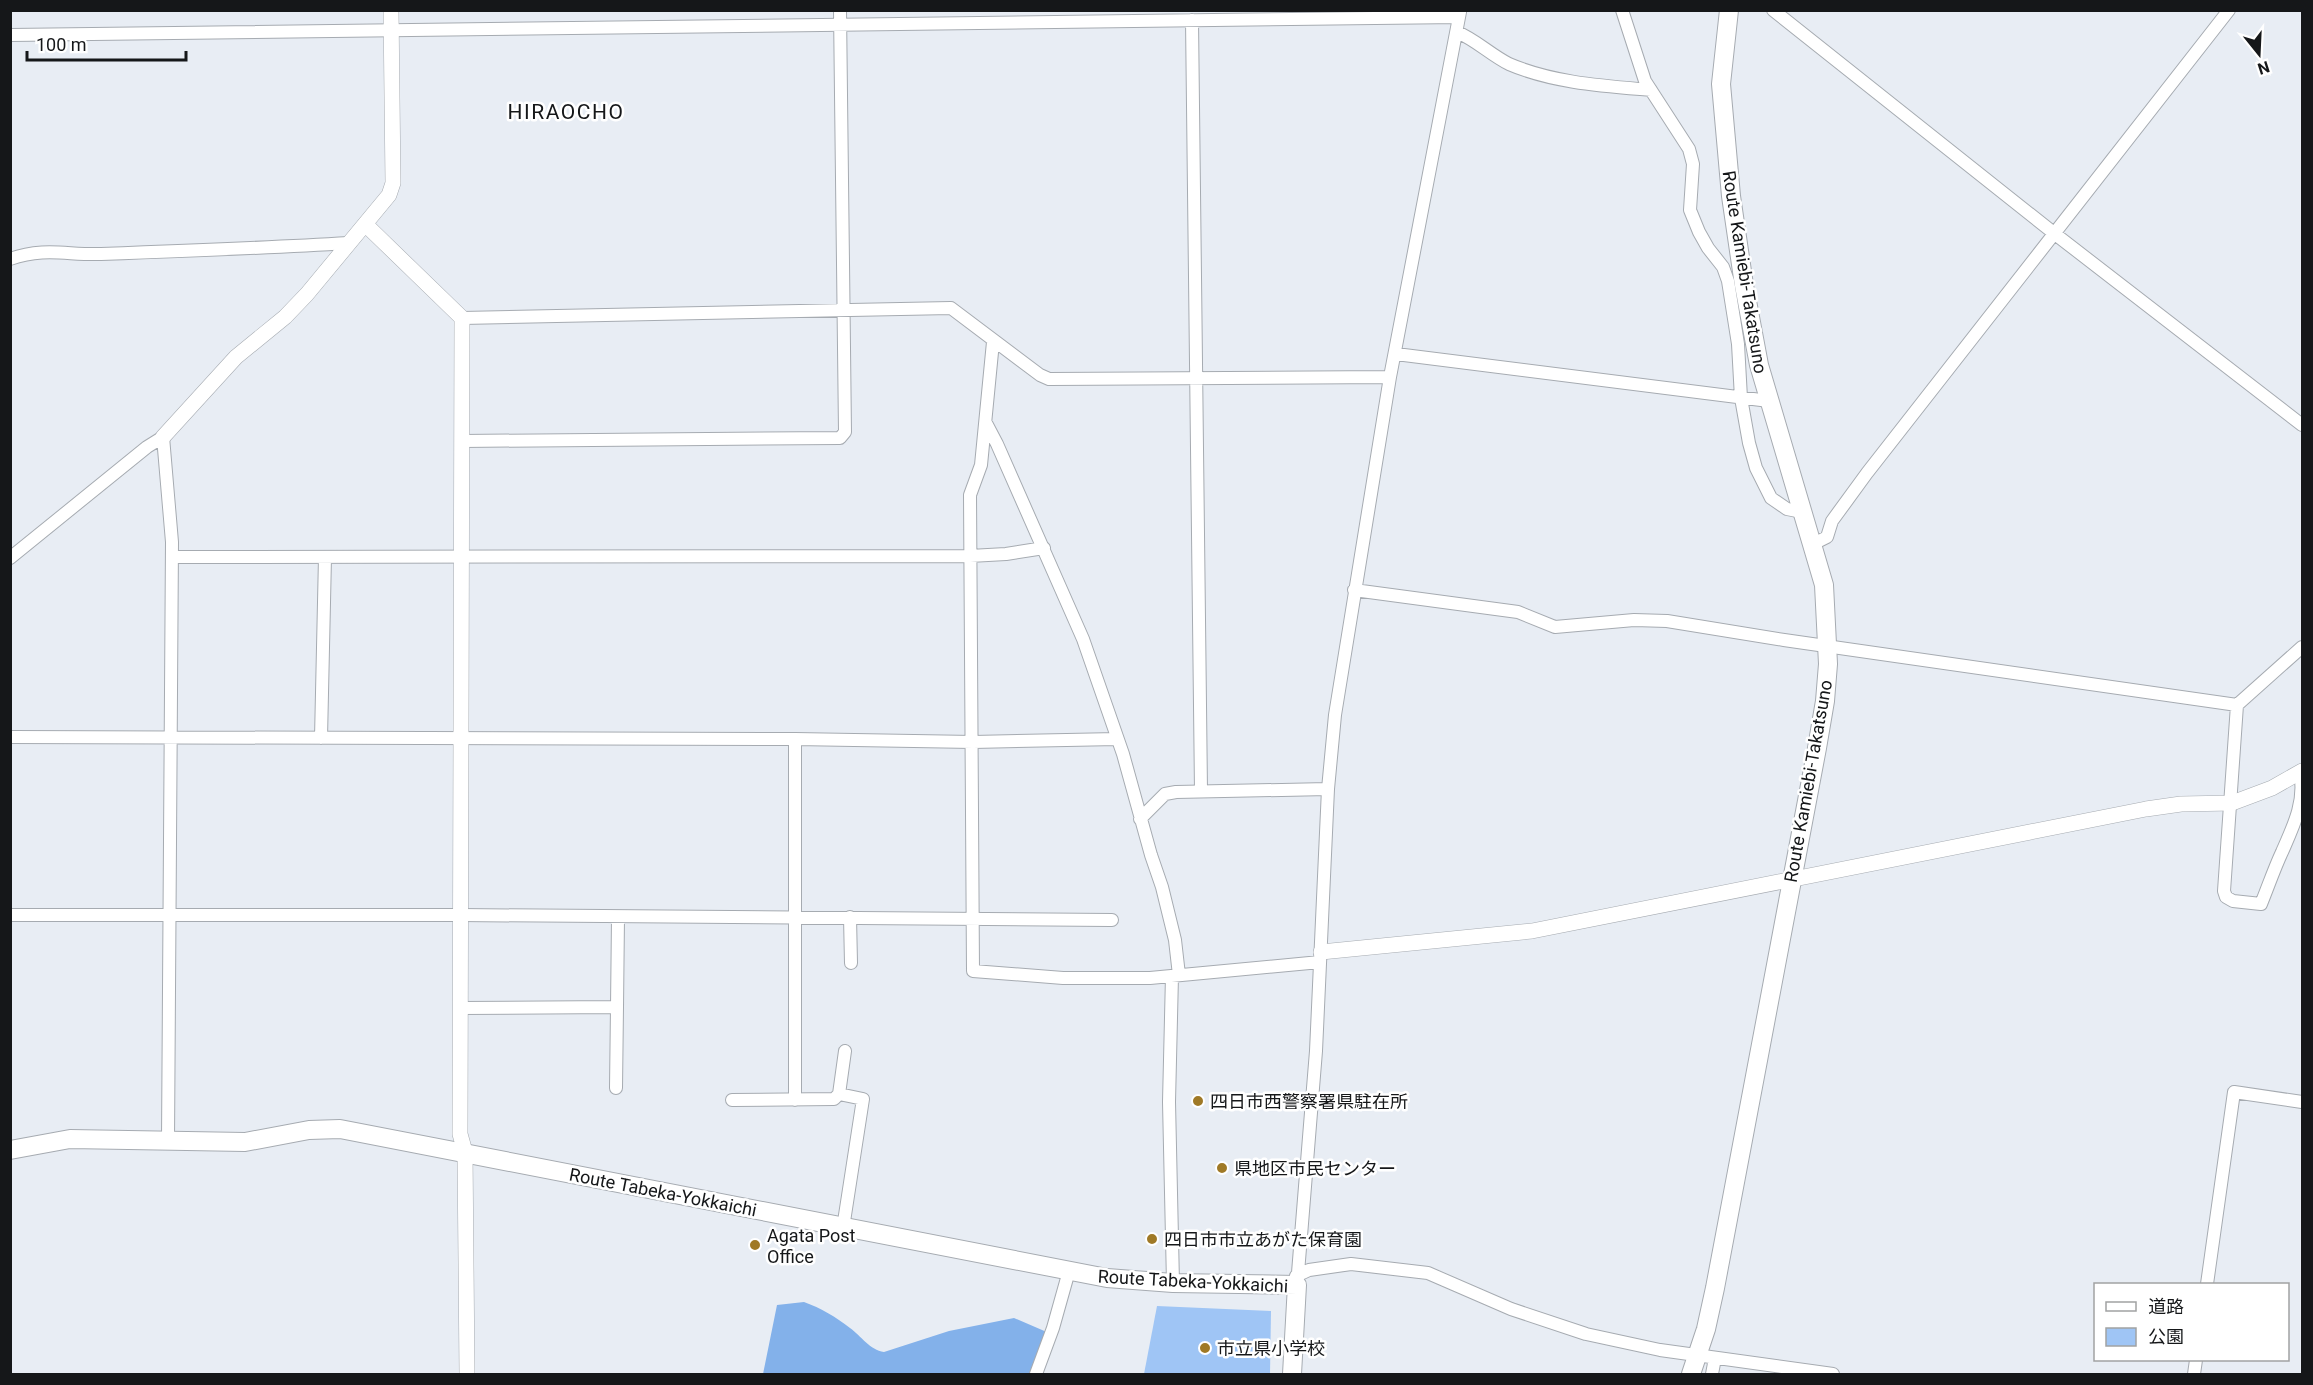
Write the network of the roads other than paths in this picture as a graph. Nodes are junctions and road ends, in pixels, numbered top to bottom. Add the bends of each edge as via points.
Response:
1 (391, 10) edge
2 (1622, 10) edge
3 (1729, 10) edge
4 (1773, 10) edge
5 (2229, 10) edge
6 (1460, 14) edge
7 (1038, 16) edge
8 (840, 17) edge
9 (1192, 20) junction
10 (392, 29) junction
11 (1457, 32) junction
12 (10, 35) edge
13 (1652, 90) junction
14 (365, 225) junction
15 (2055, 234) junction
16 (349, 243) junction
17 (10, 258) edge
18 (843, 309) junction
19 (462, 318) junction
20 (993, 342) junction
21 (1396, 354) junction
22 (1390, 377) junction
23 (1196, 379) junction
24 (1741, 398) junction
25 (1769, 401) junction
26 (985, 422) junction
27 (2302, 425) edge
28 (163, 437) junction
29 (462, 441) junction
30 (1802, 512) junction
31 (1813, 544) junction
32 (1044, 548) junction
33 (462, 556) junction
34 (970, 556) junction
35 (172, 557) junction
36 (325, 557) junction
37 (10, 558) edge
38 (1354, 590) junction
39 (1828, 646) junction
40 (2302, 647) edge
41 (2237, 705) junction
42 (10, 737) edge
43 (171, 737) junction
44 (321, 738) junction
45 (460, 738) junction
46 (795, 740) junction
47 (1117, 740) junction
48 (973, 742) junction
49 (2301, 772) edge
50 (1328, 789) junction
51 (1202, 791) junction
52 (2232, 802) junction
53 (1140, 819) junction
54 (1792, 880) junction
55 (10, 915) edge
56 (169, 915) junction
57 (460, 915) junction
58 (794, 917) junction
59 (850, 917) junction
60 (618, 918) junction
61 (971, 918) junction
62 (1112, 920) dead end
63 (1320, 957) junction
64 (851, 963) dead end
65 (1176, 976) junction
66 (617, 1007) junction
67 (460, 1008) junction
68 (845, 1051) dead end
69 (616, 1088) dead end
70 (839, 1094) junction
71 (732, 1100) dead end
72 (795, 1100) junction
73 (2302, 1102) edge
74 (168, 1141) junction
75 (10, 1150) edge
76 (465, 1152) junction
77 (843, 1228) junction
78 (1069, 1271) junction
79 (1296, 1280) junction
80 (1173, 1283) junction
81 (2207, 1283) edge
82 (1706, 1356) junction
83 (467, 1374) edge
84 (1036, 1374) edge
85 (1292, 1374) edge
86 (1690, 1374) edge
87 (1712, 1374) edge
88 (1833, 1374) edge

1 - 10 street
2 - 13 street via 1645,81
3 - 25 main road, Route Kamiebi-Takatsuno via 1721,84 1726,148 1744,285
4 - 15 street
5 - 15 street
6 - 9 street
6 - 11 street
7 - 8 street
7 - 9 street
8 - 10 street
8 - 18 street
9 - 23 street
10 - 12 street
10 - 14 street via 393,183 381,207
11 - 13 street via 1508,63 1546,76
11 - 21 street
13 - 24 street via 1689,149 1693,164 1690,210 1728,281
14 - 16 street
14 - 19 street
15 - 27 street
15 - 31 street via 1867,473 1832,521 1827,537
16 - 17 street via 85,255 41,251
16 - 28 street via 285,317 236,357
18 - 19 street
18 - 20 street via 951,308
18 - 29 street via 845,432 840,438
19 - 29 street
20 - 23 street via 1049,379
20 - 26 street
21 - 22 street
21 - 24 street
22 - 23 street
22 - 38 street
23 - 51 street
24 - 25 street
24 - 30 street via 1756,468 1771,498 1787,509
25 - 30 main road, Route Kamiebi-Takatsuno
26 - 32 street
26 - 34 street via 981,465 970,495
28 - 35 street
28 - 37 street
29 - 33 street
30 - 31 main road, Route Kamiebi-Takatsuno
31 - 39 main road, Route Kamiebi-Takatsuno via 1824,585
32 - 34 street
32 - 47 street via 1083,639
33 - 34 street
33 - 36 street
33 - 45 street
34 - 48 street
35 - 36 street
35 - 43 street
36 - 44 street
38 - 39 street via 1518,612 1555,627 1667,621
38 - 50 street
39 - 41 street
39 - 54 main road, Route Kamiebi-Takatsuno via 1825,701
40 - 41 street
41 - 52 street
42 - 43 street
43 - 44 street
43 - 56 street
44 - 45 street
45 - 46 street
45 - 57 street
46 - 48 street
46 - 58 street
47 - 48 street
47 - 53 street
48 - 61 street
49 - 52 street via 2272,788
49 - 52 street via 2300,802 2293,831 2261,904 2233,901 2224,891
50 - 51 street
50 - 63 street
51 - 53 street via 1165,794
52 - 54 street via 2146,809
53 - 65 street via 1175,940
54 - 63 street via 1532,931
54 - 82 main road, Route Kamiebi-Takatsuno via 1715,1288
55 - 56 street
56 - 57 street
56 - 74 street
57 - 60 street
57 - 67 street
58 - 59 street
58 - 60 street
58 - 72 street
59 - 61 street
59 - 64 street
60 - 66 street
61 - 62 street
61 - 65 street via 973,971 1064,978
63 - 65 street
63 - 79 street
65 - 80 street via 1168,1102
66 - 67 street
66 - 69 street
67 - 76 street via 460,1134
68 - 70 street
70 - 72 street via 834,1099
70 - 77 street via 863,1099
71 - 72 street
73 - 81 street via 2234,1092
74 - 75 main road, Route Tabeka-Yokkaichi via 70,1139
74 - 76 main road, Route Tabeka-Yokkaichi via 245,1142 309,1130 340,1129
76 - 77 main road, Route Tabeka-Yokkaichi
76 - 83 street
77 - 78 main road, Route Tabeka-Yokkaichi
78 - 80 main road, Route Tabeka-Yokkaichi
78 - 84 street
79 - 80 main road, Route Tabeka-Yokkaichi
79 - 82 street via 1309,1270 1351,1264 1428,1273 1554,1325 1615,1341
79 - 85 main road, Route Tabeka-Yokkaichi
82 - 86 main road, Route Kamiebi-Takatsuno
82 - 87 street
82 - 88 street

